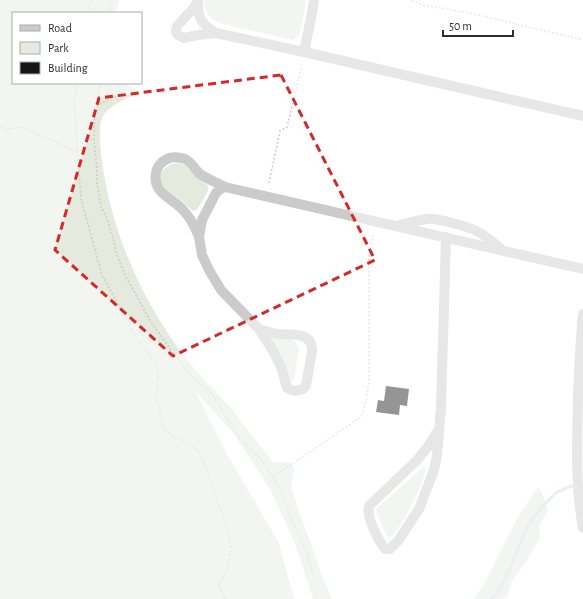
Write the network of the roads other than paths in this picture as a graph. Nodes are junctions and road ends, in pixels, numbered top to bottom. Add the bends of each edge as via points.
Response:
1 (314, 0) edge
2 (198, 1) edge
3 (216, 34) junction
4 (304, 52) junction
5 (583, 116) edge
6 (225, 187) junction
7 (397, 226) junction
8 (199, 237) junction
9 (446, 237) junction
10 (502, 250) junction
11 (583, 269) edge
12 (583, 314) edge
13 (259, 329) junction
14 (439, 429) junction
15 (583, 528) edge

1 - 4 street
2 - 3 street via 199,17 207,28
2 - 3 street via 177,25 178,35 184,38
3 - 4 street
4 - 5 street
6 - 7 street
6 - 8 street via 216,193 202,220
6 - 8 street via 200,173 189,161 179,157 168,159 158,167 155,177 161,194 180,206 193,223
7 - 9 street
7 - 10 street via 429,218 444,221 480,232
8 - 13 street via 205,261 221,290
9 - 10 street
9 - 14 street
10 - 11 street
12 - 15 street via 577,476
13 - 13 street via 276,357 287,388 294,391 303,389 312,352 308,340 301,335 272,333
14 - 14 street via 411,466 369,506 369,517 385,549 390,549 398,541 420,509 434,470

